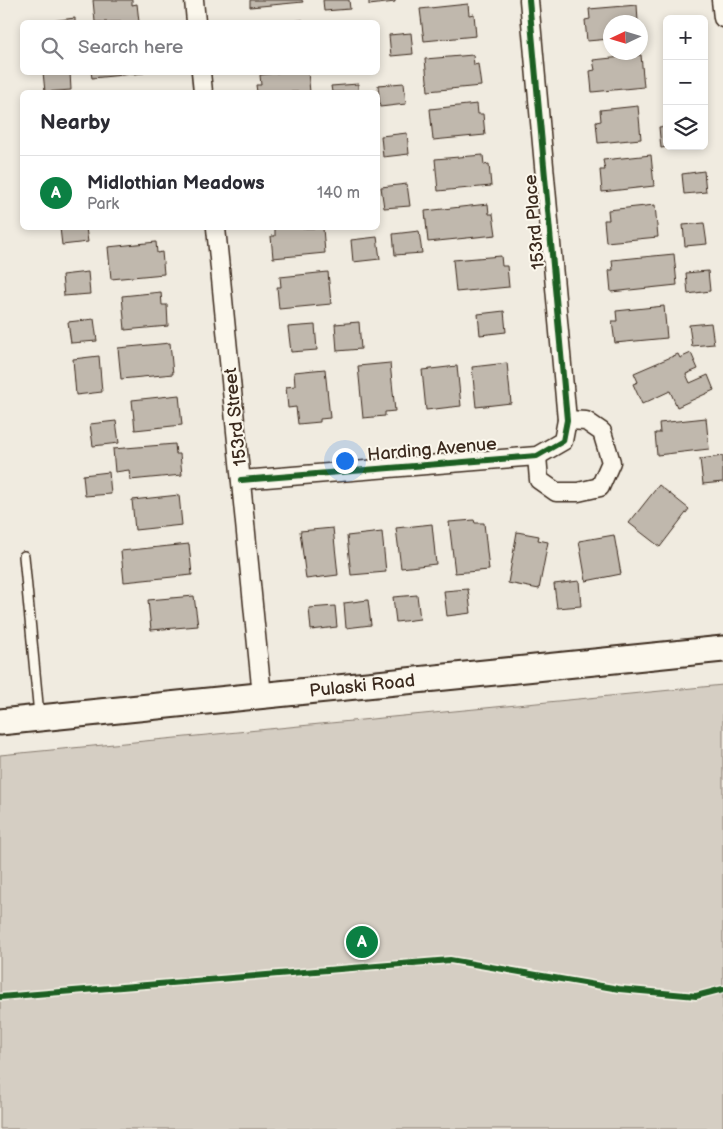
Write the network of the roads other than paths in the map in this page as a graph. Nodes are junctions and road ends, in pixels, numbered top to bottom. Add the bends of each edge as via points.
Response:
1 (194, 0) edge
2 (529, 0) edge
3 (721, 0) edge
4 (723, 18) edge
5 (196, 20) edge
6 (201, 75) edge
7 (203, 90) edge
8 (216, 230) edge
9 (567, 420) junction
10 (563, 441) joint
11 (537, 456) junction
12 (241, 480) junction
13 (24, 556) dead end
14 (723, 649) edge
15 (262, 696) junction
16 (39, 718) junction
17 (0, 722) edge

1 - 5 street
2 - 9 street, 153rd Place
3 - 4 street
6 - 7 street
8 - 12 street, 153rd Street
9 - 10 street, 153rd Place
9 - 11 street via 586,422 602,432 611,462 600,486 578,492 556,492 539,480
10 - 11 street, Harding Avenue
11 - 12 street, Harding Avenue
12 - 15 street, 153rd Street
13 - 16 lane
14 - 15 main road, Pulaski Road
15 - 16 main road, Pulaski Road
16 - 17 main road, Pulaski Road

